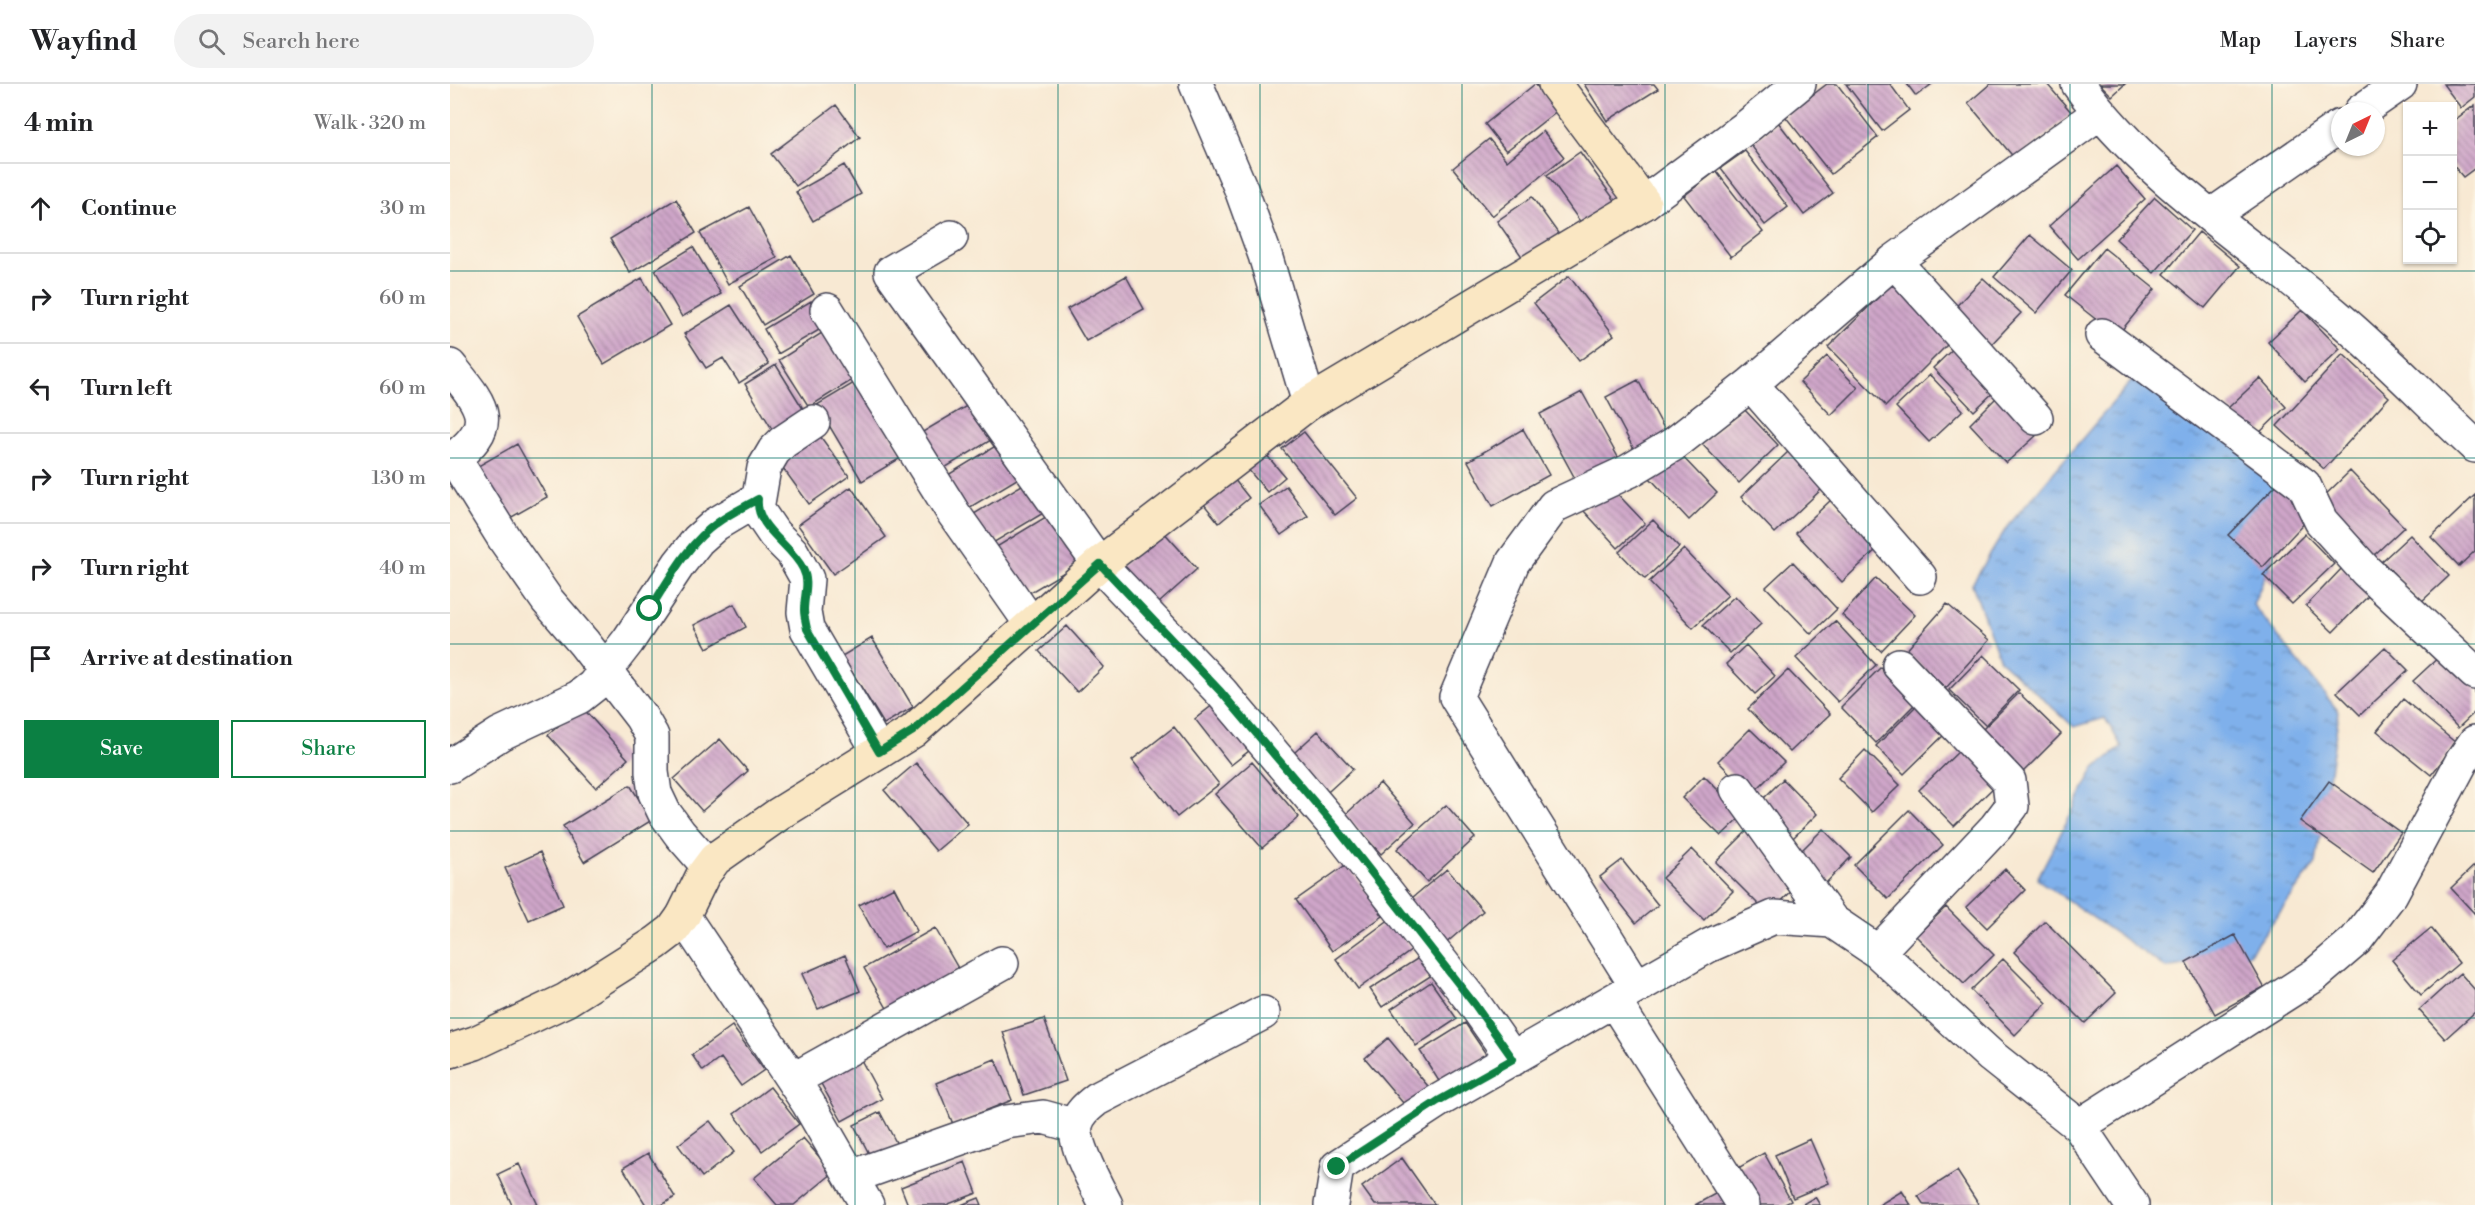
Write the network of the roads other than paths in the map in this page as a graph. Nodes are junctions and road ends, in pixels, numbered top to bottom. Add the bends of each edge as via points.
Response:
1 (1196, 84) edge
2 (1555, 84) edge
3 (1799, 84) edge
4 (2078, 84) edge
5 (2400, 84) edge
6 (2374, 102) edge
7 (2099, 113) junction
8 (2331, 132) edge
9 (1644, 203) junction
10 (2212, 215) junction
11 (951, 237) dead end
12 (1894, 261) junction
13 (827, 310) dead end
14 (2102, 335) dead end
15 (450, 366) edge
16 (1751, 384) junction
17 (1309, 403) junction
18 (2036, 418) dead end
19 (813, 422) dead end
20 (2475, 446) edge
21 (452, 460) edge
22 (758, 499) junction
23 (1100, 564) junction
24 (1920, 577) dead end
25 (1032, 626) junction
26 (1899, 665) dead end
27 (605, 670) junction
28 (2475, 673) edge
29 (2475, 742) edge
30 (879, 752) junction
31 (450, 766) edge
32 (1737, 789) dead end
33 (709, 867) junction
34 (683, 916) junction
35 (1832, 921) junction
36 (1878, 952) junction
37 (1002, 963) dead end
38 (1625, 994) junction
39 (1263, 1013) dead end
40 (450, 1051) edge
41 (1513, 1059) junction
42 (793, 1080) junction
43 (1076, 1126) junction
44 (2079, 1126) junction
45 (853, 1194) edge
46 (1106, 1205) edge
47 (1330, 1205) edge
48 (1743, 1205) edge
49 (2132, 1205) edge

1 - 17 street via 1265,255
2 - 9 street
3 - 9 street
4 - 7 street
5 - 6 street
7 - 10 street via 2164,177
7 - 12 street
8 - 10 street
9 - 17 street
10 - 20 street via 2340,319
11 - 23 street via 891,272
12 - 16 street
12 - 18 street
13 - 25 street via 954,514
14 - 28 street via 2304,484 2321,521 2366,571
15 - 21 street via 476,399 483,417 480,431
16 - 24 street
16 - 38 street via 1674,444 1629,471 1554,506 1513,562 1456,697
17 - 23 street
19 - 22 street via 774,451 764,468
21 - 27 street via 541,592
22 - 27 street via 716,524 698,540
22 - 30 street via 762,519 792,552 807,579 807,629
23 - 25 street
23 - 41 street via 1221,692 1339,831
25 - 30 street via 913,731
26 - 36 street via 2009,781 2012,806
27 - 31 street via 579,697 500,734
27 - 33 street via 652,736 655,793 664,812
29 - 44 street via 2391,894 2356,940 2315,975
30 - 33 street via 761,826
32 - 35 street
33 - 34 street
34 - 40 street via 656,943 566,1000
34 - 42 street
35 - 36 street
35 - 38 street via 1774,917 1708,946
36 - 44 street via 1991,1056
37 - 42 street
38 - 41 street
38 - 48 street
39 - 43 street via 1097,1099 1083,1110
41 - 47 street via 1438,1101 1337,1167
42 - 45 street
43 - 45 street via 1043,1117 1006,1122
43 - 46 street via 1083,1159
44 - 49 street

